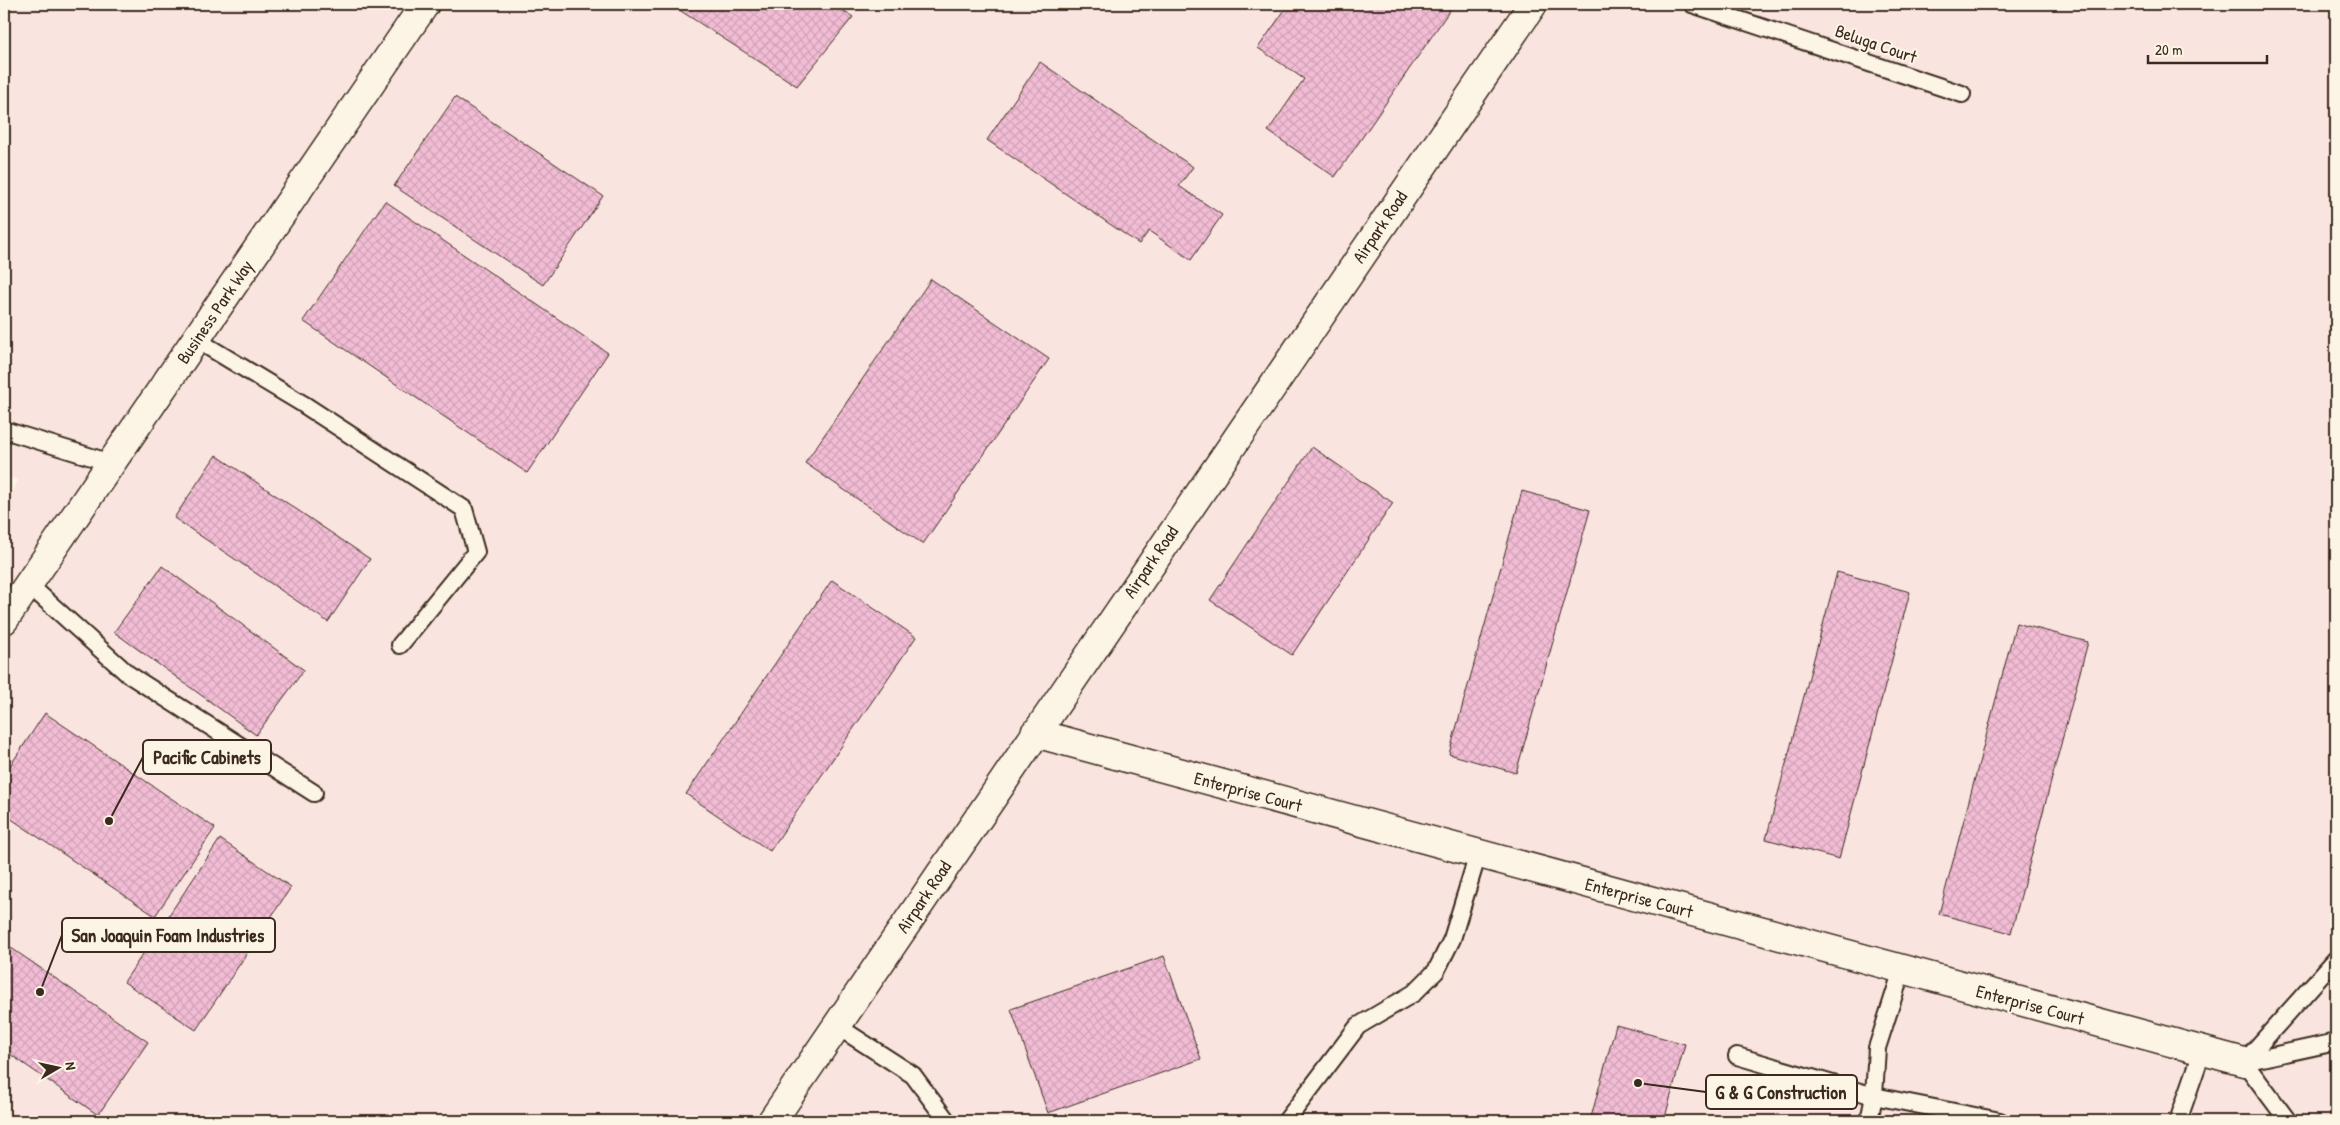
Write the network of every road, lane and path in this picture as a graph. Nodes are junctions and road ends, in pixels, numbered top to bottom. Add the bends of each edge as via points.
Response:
1 (425, 4) edge
2 (1533, 4) edge
3 (1692, 4) edge
4 (1962, 94) dead end
5 (197, 340) junction
6 (4, 430) edge
7 (111, 463) junction
8 (28, 584) junction
9 (4, 620) edge
10 (400, 645) dead end
11 (1035, 733) junction
12 (314, 793) dead end
13 (1478, 854) junction
14 (2336, 959) edge
15 (1902, 970) junction
16 (837, 1026) junction
17 (2336, 1042) edge
18 (2202, 1052) junction
19 (1737, 1056) dead end
20 (2244, 1062) junction
21 (1874, 1096) junction
22 (772, 1121) edge
23 (947, 1121) edge
24 (1286, 1121) edge
25 (1869, 1121) edge
26 (2000, 1121) edge
27 (2178, 1121) edge
28 (2288, 1121) edge

1 - 5 street, Business Park Way
2 - 11 street, Airpark Road
3 - 4 lane, Beluga Court
5 - 7 street, Business Park Way
5 - 10 lane via 303,404 464,509 476,552
6 - 7 lane
7 - 8 street, Business Park Way
8 - 9 street, Business Park Way
8 - 12 lane via 128,674
11 - 13 street, Enterprise Court
11 - 16 street, Airpark Road
13 - 15 street, Enterprise Court
13 - 24 lane via 1452,939 1436,971 1414,993 1358,1026
14 - 20 lane
15 - 18 street, Enterprise Court
15 - 21 lane via 1877,1048
16 - 22 street, Airpark Road
16 - 23 lane via 913,1075
17 - 20 lane
18 - 20 street, Enterprise Court
18 - 27 lane
19 - 21 lane
20 - 28 lane
21 - 25 lane
21 - 26 lane

